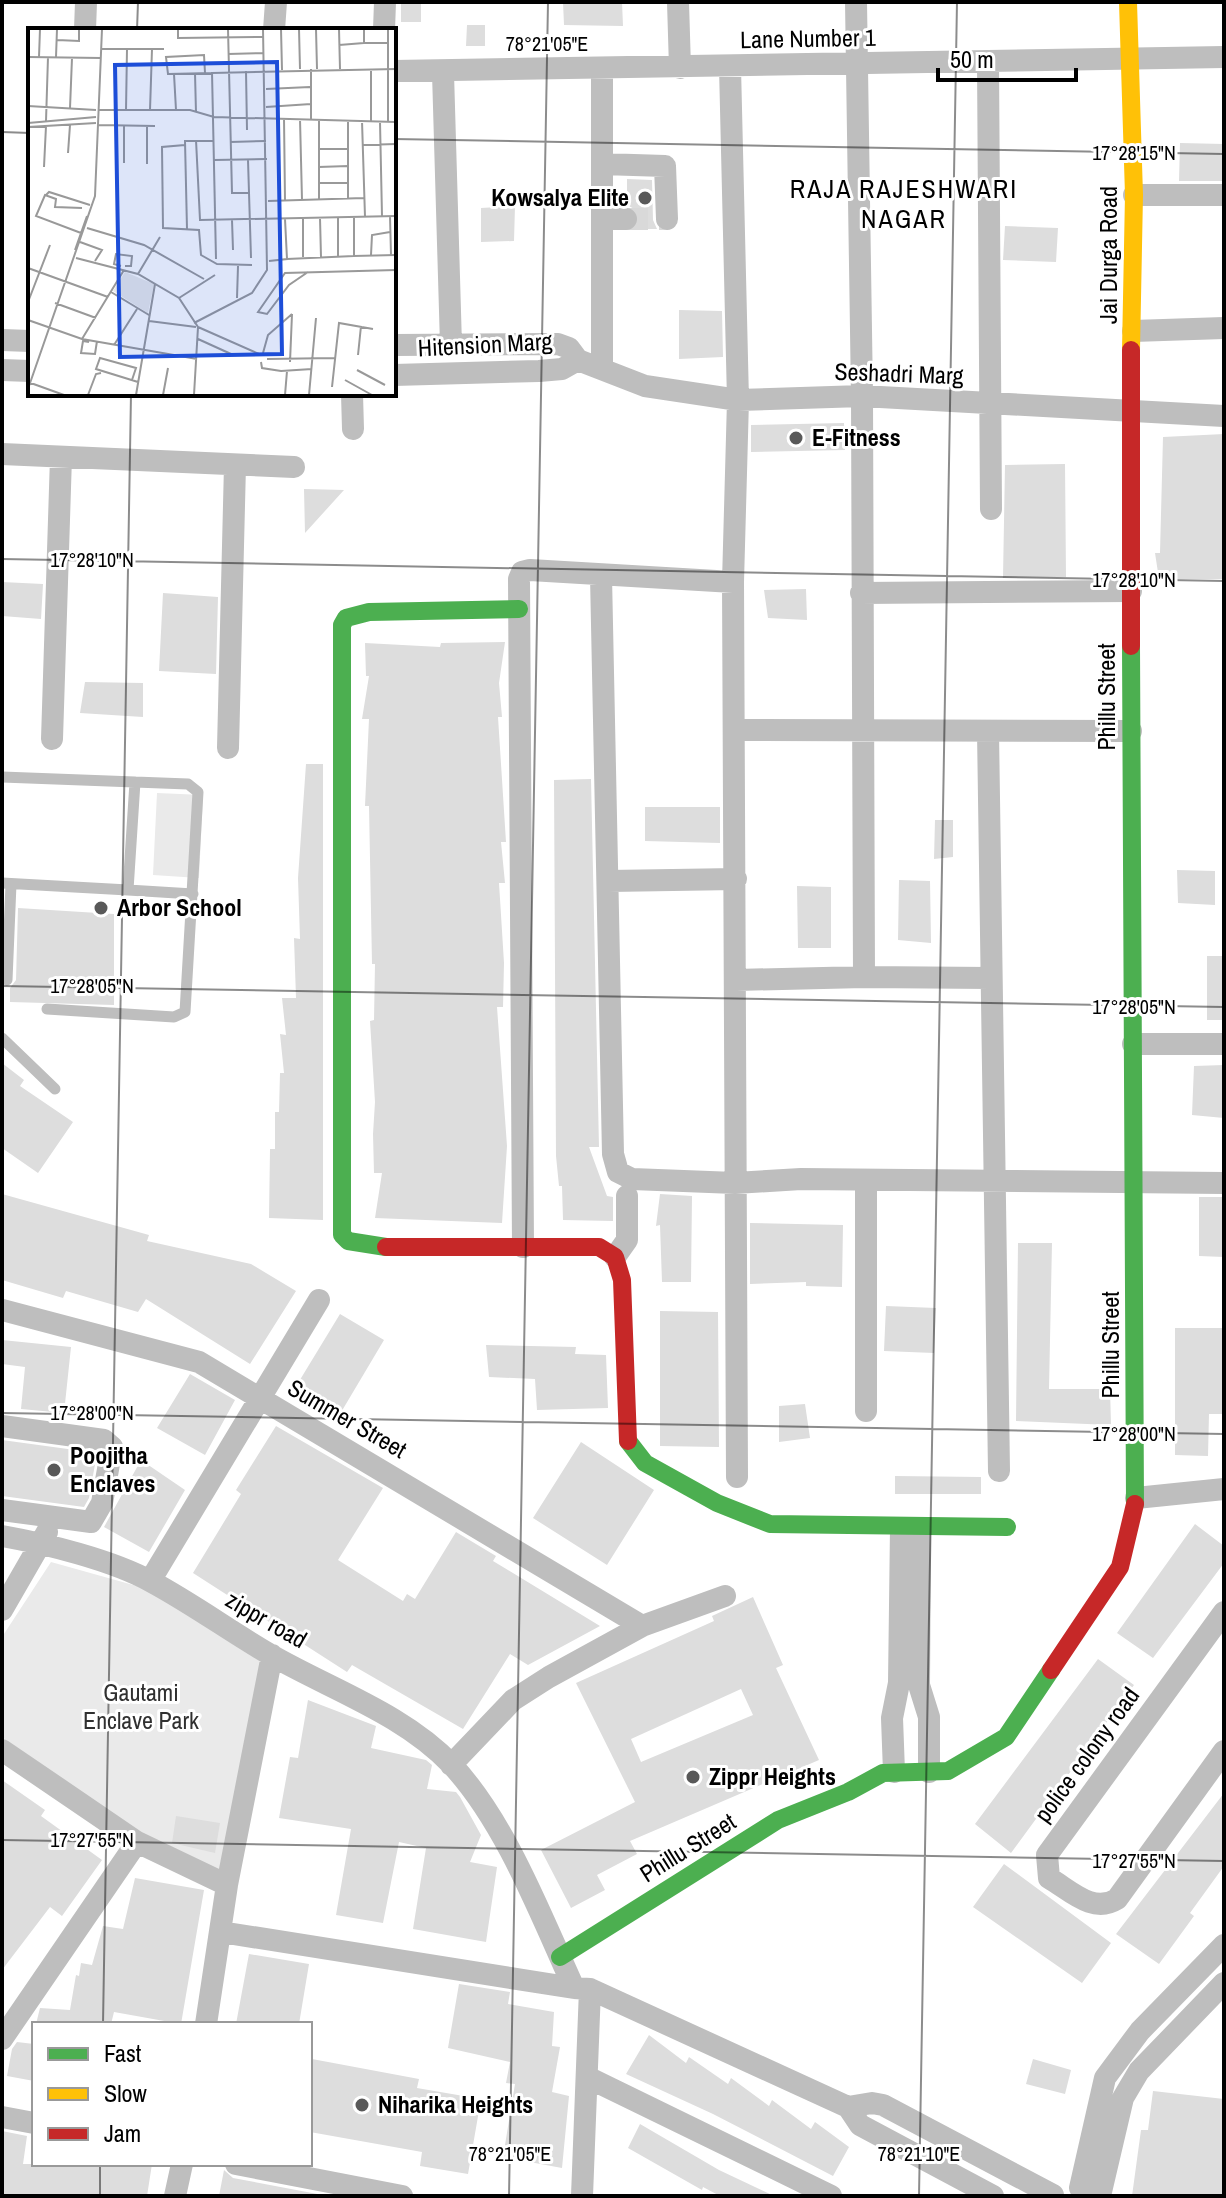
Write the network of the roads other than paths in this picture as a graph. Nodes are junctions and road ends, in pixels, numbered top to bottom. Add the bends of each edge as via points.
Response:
1 (86, 2) edge
2 (276, 2) edge
3 (385, 2) edge
4 (678, 2) edge
5 (856, 2) edge
6 (1128, 2) edge
7 (85, 28) edge
8 (274, 28) edge
9 (384, 28) edge
10 (1224, 57) edge
11 (1129, 60) junction
12 (988, 62) junction
13 (856, 64) junction
14 (730, 67) junction
15 (680, 68) junction
16 (602, 69) junction
17 (396, 71) edge
18 (443, 73) junction
19 (602, 170) junction
20 (626, 177) dead end
21 (1134, 195) junction
22 (1224, 195) edge
23 (602, 219) junction
24 (626, 219) tunnel mouth
25 (667, 219) dead end
26 (1224, 328) edge
27 (1133, 331) junction
28 (2, 340) edge
29 (28, 341) edge
30 (396, 345) edge
31 (451, 345) junction
32 (578, 360) junction
33 (602, 369) junction
34 (2, 370) edge
35 (28, 371) edge
36 (396, 375) edge
37 (352, 396) edge
38 (862, 396) junction
39 (738, 400) junction
40 (991, 403) junction
41 (1130, 411) junction
42 (1224, 416) edge
43 (353, 429) dead end
44 (2, 454) edge
45 (61, 457) junction
46 (235, 465) junction
47 (294, 467) dead end
48 (991, 509) dead end
49 (601, 576) junction
50 (733, 582) junction
51 (1131, 591) junction
52 (861, 593) junction
53 (519, 609) junction
54 (736, 730) junction
55 (861, 730) junction
56 (988, 731) junction
57 (1131, 731) junction
58 (52, 739) dead end
59 (228, 748) dead end
60 (2, 777) edge
61 (135, 782) junction
62 (736, 879) junction
63 (609, 881) junction
64 (6, 884) edge
65 (128, 890) junction
66 (193, 894) junction
67 (864, 977) junction
68 (991, 978) junction
69 (7, 980) dead end
70 (736, 980) junction
71 (47, 1009) dead end
72 (2, 1038) edge
73 (1133, 1044) junction
74 (1224, 1044) edge
75 (55, 1089) dead end
76 (993, 1179) junction
77 (866, 1180) junction
78 (735, 1183) junction
79 (1134, 1183) junction
80 (1224, 1183) edge
81 (627, 1196) dead end
82 (523, 1247) junction
83 (615, 1257) junction
84 (319, 1300) dead end
85 (2, 1310) edge
86 (260, 1399) junction
87 (866, 1411) dead end
88 (2, 1426) edge
89 (999, 1471) dead end
90 (737, 1477) dead end
91 (1224, 1489) edge
92 (1136, 1498) junction
93 (2, 1510) edge
94 (51, 1517) junction
95 (1007, 1527) dead end
96 (911, 1528) junction
97 (2, 1536) edge
98 (43, 1543) junction
99 (150, 1581) junction
100 (725, 1596) dead end
101 (2, 1610) edge
102 (1224, 1612) edge
103 (642, 1626) junction
104 (272, 1655) junction
105 (2, 1750) edge
106 (1224, 1751) edge
107 (451, 1765) junction
108 (894, 1772) junction
109 (929, 1772) junction
110 (137, 1842) junction
111 (227, 1885) junction
112 (221, 1932) junction
113 (1224, 1945) edge
114 (560, 1957) junction
115 (1224, 1983) edge
116 (582, 1989) junction
117 (206, 2022) edge
118 (2, 2039) edge
119 (1120, 2057) junction
120 (1139, 2071) junction
121 (587, 2077) junction
122 (848, 2107) junction
123 (2, 2117) edge
124 (32, 2123) edge
125 (182, 2166) edge
126 (246, 2166) edge
127 (1092, 2193) edge
128 (175, 2196) edge
129 (402, 2196) edge
130 (582, 2196) edge
131 (831, 2196) edge
132 (993, 2196) edge
133 (1052, 2196) edge

1 - 7 street
2 - 8 street
3 - 9 street
4 - 15 street
5 - 13 street
6 - 11 street, Jai Durga Road
10 - 11 street, Lane Number 1
11 - 12 street, Lane Number 1
11 - 21 street, Jai Durga Road
12 - 13 street, Lane Number 1
12 - 40 street
13 - 14 street, Lane Number 1
13 - 38 street
14 - 15 street, Lane Number 1
14 - 39 street
15 - 16 street, Lane Number 1
16 - 18 street, Lane Number 1
16 - 19 street
17 - 18 street, Lane Number 1
18 - 31 street
19 - 20 street
19 - 23 street
19 - 25 street via 665,166
21 - 22 street
21 - 27 street, Jai Durga Road
23 - 24 street
23 - 33 street
26 - 27 street
27 - 41 street, Jai Durga Road
28 - 29 street
30 - 31 street, Hitension Marg
31 - 32 street, Hitension Marg via 558,344
32 - 33 street, Seshadri Marg
32 - 36 street, Hitension Marg via 562,369 539,371
33 - 39 street, Seshadri Marg via 645,386
34 - 35 street
37 - 43 street
38 - 39 street, Seshadri Marg
38 - 40 street, Seshadri Marg
38 - 52 street
39 - 50 street
40 - 41 street, Seshadri Marg
40 - 48 street
41 - 42 street, Seshadri Marg
41 - 51 street, Phillu Street
44 - 45 street
45 - 46 street
45 - 58 street
46 - 47 street
46 - 59 street
49 - 50 street
49 - 53 street via 524,571
49 - 63 street
50 - 54 street
51 - 52 street
51 - 57 street, Phillu Street
52 - 55 street
53 - 82 street
53 - 82 street via 369,612 346,618 342,625 340,1222 348,1241 370,1247
54 - 55 street
54 - 62 street
55 - 56 street
55 - 67 street
56 - 57 street
56 - 68 street
57 - 73 street, Phillu Street
60 - 61 lane
61 - 65 lane
61 - 66 lane via 196,788
62 - 63 street
62 - 70 street
63 - 78 street via 614,1164 632,1179
64 - 65 lane
64 - 69 lane
65 - 66 lane
66 - 71 lane via 187,1007 182,1015
67 - 68 street
67 - 70 street
68 - 76 street
70 - 78 street
72 - 75 lane
73 - 74 street
73 - 79 street, Phillu Street
76 - 77 street
76 - 79 street
76 - 89 street
77 - 78 street
77 - 87 street
78 - 90 street
79 - 80 street
79 - 92 street, Phillu Street
81 - 83 street via 627,1240
82 - 83 street via 599,1247
83 - 96 street via 622,1280 627,1428 634,1454 717,1503 770,1524
84 - 86 street
85 - 86 street, Summer Street via 199,1362
86 - 99 street
86 - 103 street, Summer Street
88 - 94 street via 104,1440 112,1447 102,1503 91,1522
91 - 92 street
92 - 109 street, Phillu Street via 1120,1567 1006,1737 948,1771
93 - 94 street
94 - 98 street
95 - 96 street
96 - 108 street via 892,1718
96 - 109 street via 919,1685 929,1717
97 - 98 street, zippr road
98 - 99 street, zippr road
98 - 101 street
99 - 104 street, zippr road
100 - 103 street
102 - 106 street, police colony road via 1047,1855 1049,1878 1095,1906 1117,1899
103 - 107 street via 513,1700
104 - 107 street, zippr road via 409,1732
104 - 111 street
105 - 110 street
107 - 114 street, zippr road via 496,1826
108 - 109 street, Phillu Street
108 - 114 street, Phillu Street via 778,1820
110 - 111 street
110 - 118 street
111 - 112 street
112 - 116 street
112 - 117 street
113 - 119 street
114 - 116 street, zippr road
115 - 120 street
116 - 121 street
116 - 122 street
119 - 120 street
119 - 127 street via 1105,2078
120 - 127 street via 1123,2098
121 - 130 street
121 - 131 street
122 - 132 street via 860,2125
122 - 133 street via 883,2105
123 - 124 street
125 - 128 street
126 - 129 street
127 - 133 street

